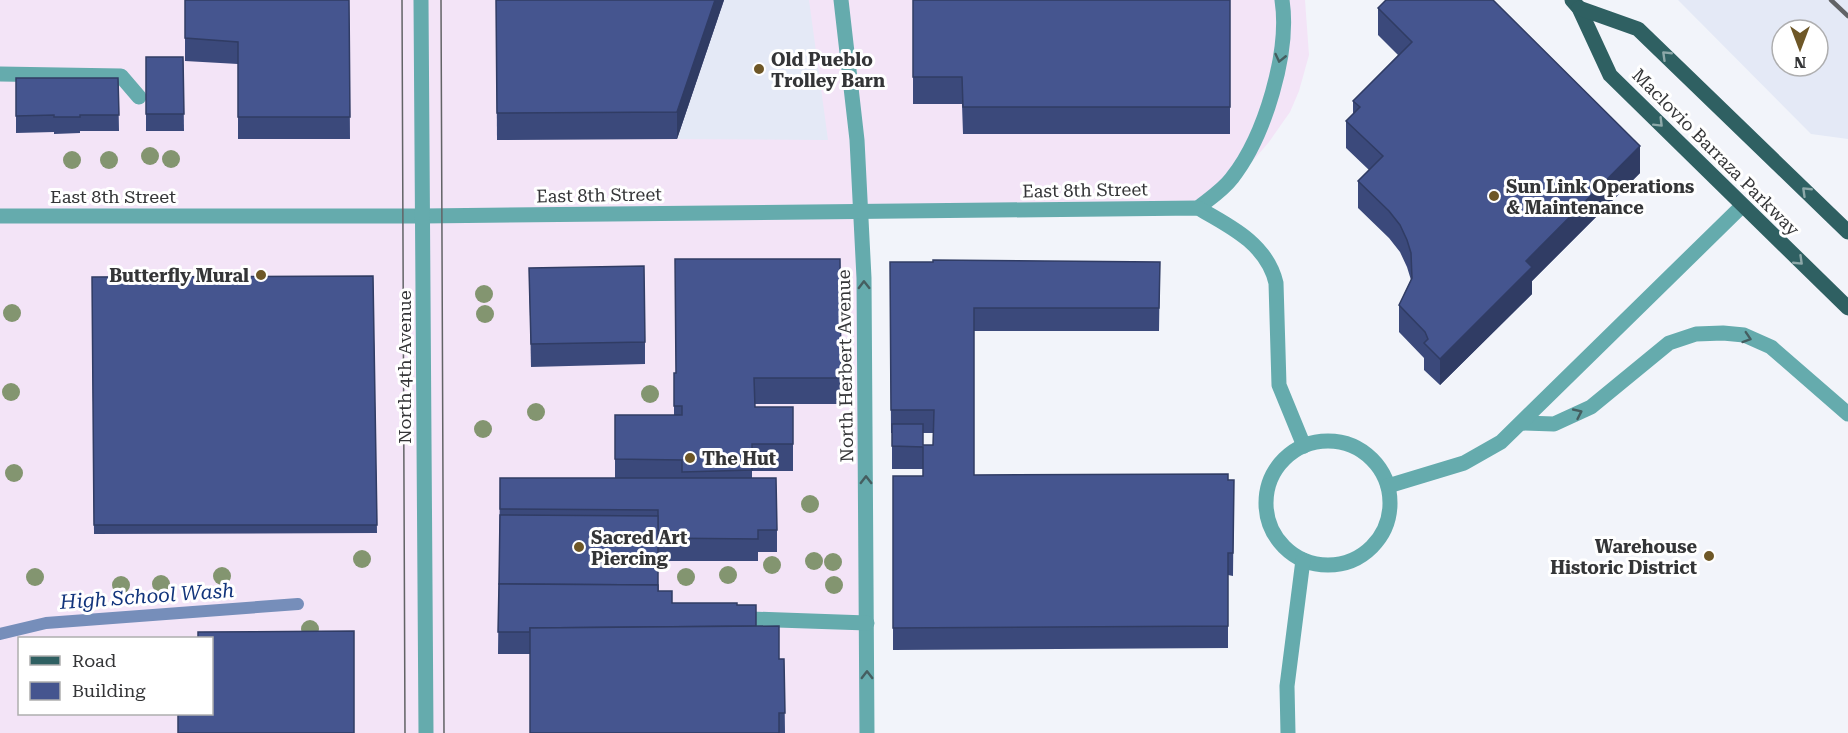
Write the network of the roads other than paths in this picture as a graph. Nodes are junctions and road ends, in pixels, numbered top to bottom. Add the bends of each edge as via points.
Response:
1 (421, 0) edge
2 (841, 0) edge
3 (1282, 0) edge
4 (1575, 4) edge
5 (0, 74) edge
6 (139, 98) dead end
7 (1742, 206) junction
8 (1198, 208) junction
9 (862, 212) junction
10 (0, 216) edge
11 (423, 216) junction
12 (1848, 232) edge
13 (1848, 308) edge
14 (1848, 414) edge
15 (1522, 423) junction
16 (1304, 446) junction
17 (1388, 486) junction
18 (1303, 560) junction
19 (751, 619) edge
20 (867, 623) junction
21 (426, 733) edge
22 (867, 733) edge
23 (1288, 733) edge

1 - 11 street, North 4th Avenue
2 - 9 street, North Herbert Avenue
3 -> 8 street via 1283,48 1258,133 1232,178
4 -> 7 main road, Maclovio Barraza Parkway via 1610,75
12 -> 4 main road, Maclovio Barraza Parkway via 1638,28
5 - 6 street via 122,76
7 -> 13 main road, Maclovio Barraza Parkway
7 - 15 street
8 - 9 street, East 8th Street
8 - 16 street via 1248,239 1274,271 1279,386
9 - 11 street, East 8th Street
20 -> 9 street, North Herbert Avenue
10 - 11 street, East 8th Street
11 - 21 street, North 4th Avenue
15 -> 14 street via 1554,424 1591,407 1669,343 1696,334 1723,333 1744,335 1771,347
15 - 17 street via 1501,442 1464,463
16 - 17 street via 1325,441 1346,443 1365,452 1380,467
16 - 18 street via 1286,456 1273,473 1267,493 1267,514 1274,534
17 - 18 street via 1391,506 1387,525 1361,556 1323,565
18 - 23 street via 1287,686
19 - 20 street
22 -> 20 street, North Herbert Avenue

